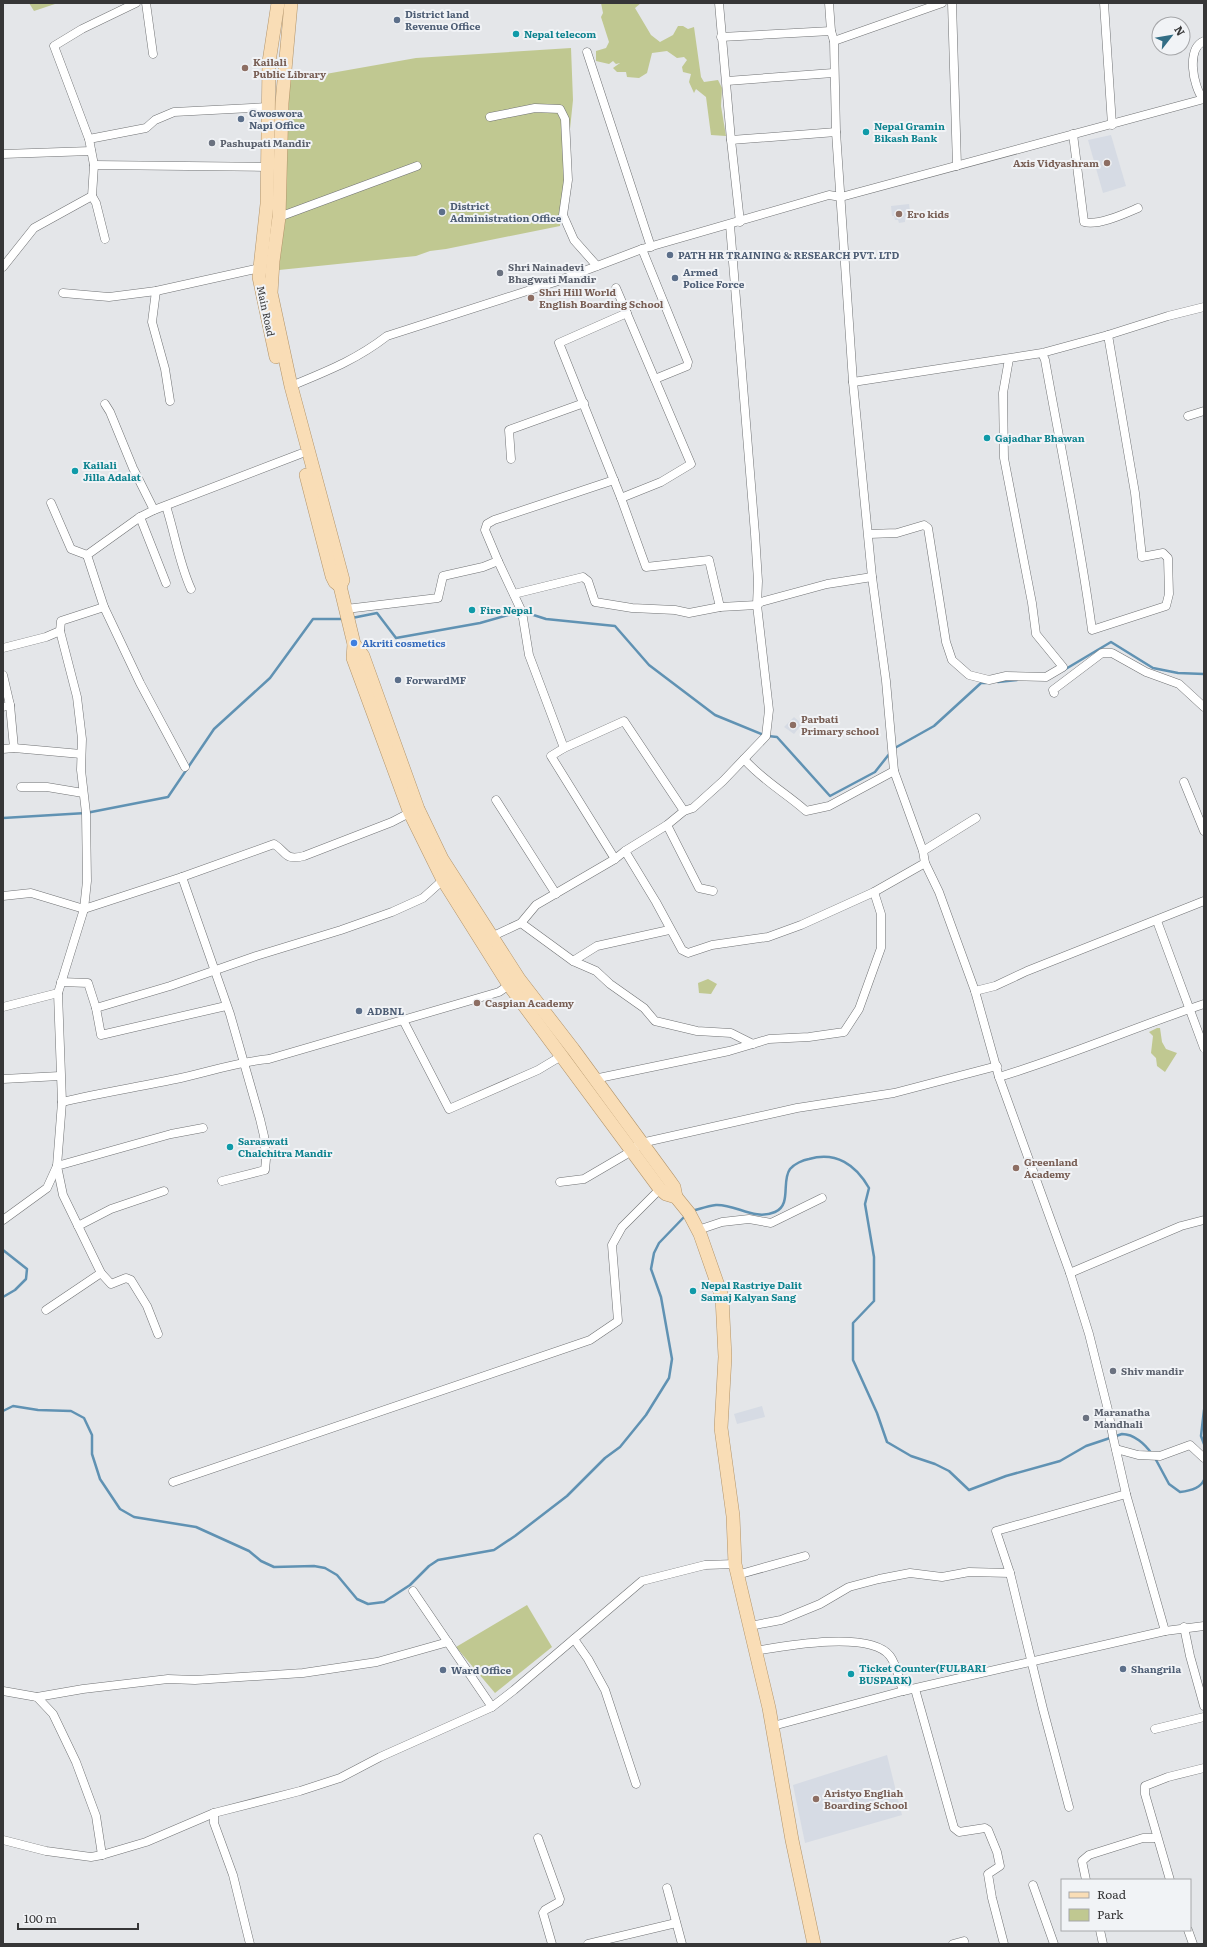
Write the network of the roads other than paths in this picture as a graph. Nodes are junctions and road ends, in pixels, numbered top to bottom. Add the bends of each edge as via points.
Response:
1 (136, 3) edge
2 (146, 3) edge
3 (278, 3) edge
4 (291, 3) edge
5 (719, 3) edge
6 (829, 3) edge
7 (942, 3) edge
8 (952, 3) edge
9 (1104, 3) edge
10 (831, 31) junction
11 (722, 37) junction
12 (834, 41) junction
13 (1204, 41) edge
14 (587, 52) dead end
15 (153, 54) dead end
16 (833, 73) junction
17 (727, 81) junction
18 (1203, 99) edge
19 (268, 107) junction
20 (490, 117) dead end
21 (1112, 125) junction
22 (836, 132) junction
23 (1073, 134) junction
24 (88, 139) junction
25 (731, 140) junction
26 (91, 151) junction
27 (3, 154) edge
28 (94, 165) junction
29 (417, 166) dead end
30 (957, 166) junction
31 (268, 167) junction
32 (92, 196) junction
33 (842, 197) junction
34 (1138, 208) dead end
35 (279, 217) junction
36 (740, 222) junction
37 (730, 225) junction
38 (105, 239) dead end
39 (646, 248) junction
40 (597, 266) junction
41 (3, 267) edge
42 (260, 268) junction
43 (616, 288) dead end
44 (156, 291) junction
45 (62, 293) dead end
46 (1204, 307) edge
47 (627, 313) junction
48 (1108, 335) junction
49 (1042, 353) junction
50 (1009, 359) junction
51 (655, 379) junction
52 (853, 382) junction
53 (291, 386) junction
54 (170, 401) dead end
55 (584, 402) junction
56 (105, 404) dead end
57 (1204, 412) edge
58 (1188, 416) dead end
59 (300, 454) junction
60 (511, 459) dead end
61 (614, 480) junction
62 (621, 498) junction
63 (51, 503) dead end
64 (166, 506) junction
65 (154, 510) junction
66 (140, 517) junction
67 (869, 534) junction
68 (86, 555) junction
69 (498, 561) junction
70 (872, 577) junction
71 (166, 583) dead end
72 (340, 586) junction
73 (191, 589) dead end
74 (514, 594) junction
75 (757, 605) junction
76 (104, 607) junction
77 (720, 607) junction
78 (346, 611) junction
79 (60, 631) junction
80 (3, 648) edge
81 (3, 675) edge
82 (1054, 693) dead end
83 (7, 706) edge
84 (1204, 707) edge
85 (14, 748) junction
86 (564, 748) junction
87 (3, 749) edge
88 (81, 754) junction
89 (744, 759) junction
90 (185, 767) dead end
91 (894, 771) junction
92 (1184, 782) dead end
93 (22, 787) dead end
94 (83, 793) junction
95 (496, 800) dead end
96 (414, 811) junction
97 (684, 811) junction
98 (976, 818) dead end
99 (667, 825) junction
100 (1204, 831) edge
101 (625, 851) junction
102 (923, 851) junction
103 (615, 859) junction
104 (925, 863) junction
105 (182, 877) junction
106 (443, 880) junction
107 (712, 891) dead end
108 (874, 892) junction
109 (556, 894) junction
110 (3, 896) edge
111 (1204, 901) edge
112 (84, 908) junction
113 (1157, 921) junction
114 (521, 923) junction
115 (670, 930) junction
116 (491, 937) junction
117 (574, 961) junction
118 (214, 970) junction
119 (61, 982) junction
120 (514, 982) junction
121 (975, 991) junction
122 (58, 993) junction
123 (1204, 1004) edge
124 (226, 1006) junction
125 (3, 1007) edge
126 (96, 1008) junction
127 (1188, 1010) junction
128 (403, 1020) junction
129 (753, 1044) junction
130 (1204, 1048) edge
131 (562, 1055) junction
132 (243, 1062) junction
133 (997, 1066) junction
134 (60, 1076) junction
135 (999, 1077) junction
136 (3, 1079) edge
137 (594, 1079) junction
138 (62, 1102) junction
139 (203, 1128) dead end
140 (636, 1146) junction
141 (57, 1166) junction
142 (222, 1181) dead end
143 (560, 1182) dead end
144 (660, 1190) junction
145 (164, 1191) dead end
146 (676, 1197) junction
147 (822, 1198) dead end
148 (3, 1220) edge
149 (1204, 1220) edge
150 (78, 1226) junction
151 (698, 1230) junction
152 (101, 1273) junction
153 (1070, 1273) junction
154 (46, 1310) dead end
155 (158, 1334) dead end
156 (1116, 1449) junction
157 (1204, 1458) edge
158 (173, 1482) dead end
159 (1126, 1494) junction
160 (805, 1556) dead end
161 (736, 1570) junction
162 (1010, 1573) junction
163 (413, 1591) dead end
164 (750, 1626) junction
165 (1204, 1626) edge
166 (1184, 1627) junction
167 (1165, 1631) junction
168 (574, 1639) junction
169 (448, 1642) junction
170 (755, 1651) junction
171 (1032, 1662) junction
172 (915, 1689) junction
173 (3, 1691) edge
174 (903, 1691) junction
175 (37, 1697) junction
176 (1204, 1706) edge
177 (492, 1707) junction
178 (1204, 1717) edge
179 (773, 1726) junction
180 (1154, 1729) dead end
181 (1204, 1768) edge
182 (636, 1784) dead end
183 (1069, 1807) dead end
184 (214, 1813) junction
185 (538, 1838) dead end
186 (1157, 1838) junction
187 (3, 1840) edge
188 (102, 1855) junction
189 (1086, 1879) edge
190 (1170, 1879) edge
191 (1034, 1885) dead end
192 (667, 1888) dead end
193 (676, 1923) junction
194 (1100, 1931) edge
195 (1188, 1931) edge
196 (964, 1941) dead end
197 (250, 1944) edge
198 (552, 1944) edge
199 (588, 1944) edge
200 (682, 1944) edge
201 (814, 1944) edge
202 (953, 1944) edge
203 (1004, 1944) edge
204 (1054, 1944) edge
205 (1103, 1944) edge
206 (1193, 1944) edge

1 - 24 street via 82,29 54,46
2 - 15 street
3 - 19 main road, Main Road via 269,62
4 - 35 main road via 282,103
5 - 11 street
6 - 10 street
7 - 12 street
8 - 30 street
9 - 21 street
10 - 11 street
10 - 12 street
11 - 17 street
12 - 16 street
13 - 18 street via 1199,43 1194,51 1196,86
14 - 39 street
16 - 17 street
16 - 22 street
17 - 25 street
18 - 21 street
19 - 24 street via 174,112 155,120 146,128
19 - 31 main road, Main Road
20 - 40 street via 535,108 560,109 565,119 568,180 563,215 574,240
21 - 23 street
22 - 25 street
22 - 33 street
23 - 30 street
23 - 34 street via 1084,222 1119,216
24 - 26 street
25 - 36 street
26 - 27 street
26 - 28 street
28 - 31 street
28 - 32 street
29 - 35 street
30 - 33 street
31 - 42 main road, Main Road
32 - 38 street
32 - 41 street via 34,228
33 - 36 street via 829,196
33 - 52 street
35 - 53 main road via 271,293
36 - 37 street
37 - 39 street
37 - 75 street via 755,534
39 - 40 street
39 - 51 street via 688,362 688,366
40 - 53 street via 556,282 388,336 348,362
42 - 44 street
42 - 59 main road, Main Road via 261,291
43 - 47 street
44 - 45 street via 109,297
44 - 54 street via 152,322
46 - 48 street
47 - 51 street
47 - 55 street via 559,343
48 - 49 street
48 - 49 street via 1135,493 1142,557 1163,553 1168,558 1169,594 1166,606 1092,630 1083,562
49 - 50 street
50 - 52 street
50 - 67 street via 1003,393 1004,458 1036,634 1063,667 1046,677 1006,676 989,680 969,675 952,660 946,642 928,528 924,525 897,533
51 - 62 street via 691,464 661,482
52 - 67 street
53 - 72 main road via 343,580
55 - 60 street via 509,430
55 - 61 street
56 - 65 street
57 - 58 street
59 - 64 street
59 - 72 main road, Main Road via 332,576
61 - 62 street
61 - 69 street via 487,524 485,530
62 - 77 street via 646,567 709,560
63 - 68 street via 71,549
64 - 65 street
64 - 73 street via 183,572
65 - 66 street
66 - 68 street
66 - 71 street
67 - 70 street
68 - 76 street
69 - 74 street
69 - 78 street via 444,576 438,598
70 - 75 street via 827,584
70 - 91 street via 886,681
72 - 78 main road
74 - 77 street via 582,577 588,581 596,602 689,613
74 - 86 street via 522,612 529,655
75 - 77 street
75 - 89 street via 768,710 766,736
76 - 79 street via 61,621
76 - 90 street via 140,683
78 - 96 main road via 353,638 363,656
79 - 80 street
79 - 88 street via 77,697 82,739
81 - 83 street
82 - 84 street via 1053,690 1102,653 1112,653 1146,672 1179,684
83 - 85 street
85 - 87 street
85 - 88 street
86 - 97 street via 624,721
86 - 103 street via 551,756
88 - 94 street
89 - 91 street via 756,773 791,797 806,811 829,806
89 - 97 street via 693,808
91 - 102 street
92 - 100 street
93 - 94 street via 47,787
94 - 112 street via 87,848
95 - 109 street
96 - 105 street via 304,856 287,856 274,844
96 - 106 main road
96 - 116 main road
97 - 99 street
98 - 102 street
99 - 101 street
99 - 107 street via 699,888
101 - 103 street
101 - 115 street
102 - 104 street
103 - 109 street
104 - 108 street
104 - 121 street via 939,892
105 - 112 street
105 - 118 street
106 - 118 street via 423,898 392,912
106 - 120 main road
108 - 115 street via 768,937 712,945 688,952 682,950
108 - 129 street via 881,914 881,948 859,1009 844,1032 769,1039
109 - 114 street via 536,905
110 - 112 street via 31,893
111 - 113 street
112 - 119 street
113 - 121 street via 994,986
113 - 127 street
114 - 116 street
114 - 117 street
115 - 117 street via 596,946
116 - 120 main road
117 - 129 street via 596,970 610,984 644,1008 655,1021 697,1031 731,1033
118 - 124 street
118 - 126 street
119 - 122 street
119 - 126 street via 88,983
120 - 128 street via 499,992
120 - 131 main road
120 - 137 main road
121 - 133 street
122 - 125 street
122 - 134 street
123 - 127 street
124 - 126 street via 101,1035
124 - 132 street
127 - 130 street
127 - 135 street
128 - 131 street via 449,1109 538,1070
128 - 132 street via 269,1059
129 - 137 street
131 - 140 main road
132 - 138 street via 176,1079
132 - 142 street via 264,1136 265,1170
133 - 135 street
133 - 140 street via 894,1093 797,1108
134 - 136 street
134 - 138 street
135 - 153 street
137 - 140 main road
138 - 141 street
139 - 141 street via 171,1134
140 - 143 street via 584,1179
140 - 144 main road
140 - 146 main road via 674,1187
141 - 148 street via 47,1188
141 - 150 street via 63,1195
144 - 146 main road
144 - 158 street via 622,1227 612,1245 618,1321 590,1340
145 - 150 street via 111,1209
146 - 151 main road
147 - 151 street via 771,1223 749,1219 722,1222
149 - 153 street via 1181,1226
150 - 152 street
151 - 161 main road via 722,1297 725,1357 721,1428 733,1516
152 - 154 street
152 - 155 street via 111,1284 126,1278 131,1280 147,1306
153 - 156 street via 1089,1334
156 - 157 street via 1138,1455 1160,1456 1190,1445
156 - 159 street
159 - 162 street via 996,1531
159 - 167 street
160 - 161 street
161 - 164 main road
161 - 168 street via 705,1565 642,1581
162 - 164 street via 969,1572 942,1577 910,1573 879,1579 849,1587 820,1604 781,1620
162 - 171 street
163 - 169 street
164 - 170 main road
165 - 166 street
166 - 167 street
166 - 176 street
167 - 171 street
168 - 177 street
168 - 182 street via 605,1690
169 - 175 street via 377,1662 303,1673 195,1680 168,1679
169 - 177 street
170 - 174 street via 811,1642 874,1645 890,1656
170 - 179 main road
171 - 172 street
171 - 183 street
172 - 174 street
172 - 203 street via 956,1831 985,1828 997,1852 1000,1866 988,1874
173 - 175 street
174 - 179 street
175 - 188 street via 52,1714 76,1762 96,1816
177 - 184 street via 380,1757 340,1778
178 - 180 street
179 - 201 main road via 792,1840
181 - 186 street via 1145,1786
184 - 188 street via 146,1842
184 - 197 street via 214,1823 233,1875
185 - 198 street via 560,1899 543,1913
186 - 189 street via 1143,1838 1089,1855 1082,1861
186 - 190 street
187 - 188 street via 46,1851
191 - 204 street
192 - 193 street
193 - 199 street
193 - 200 street
194 - 205 street
195 - 206 street
196 - 202 street

